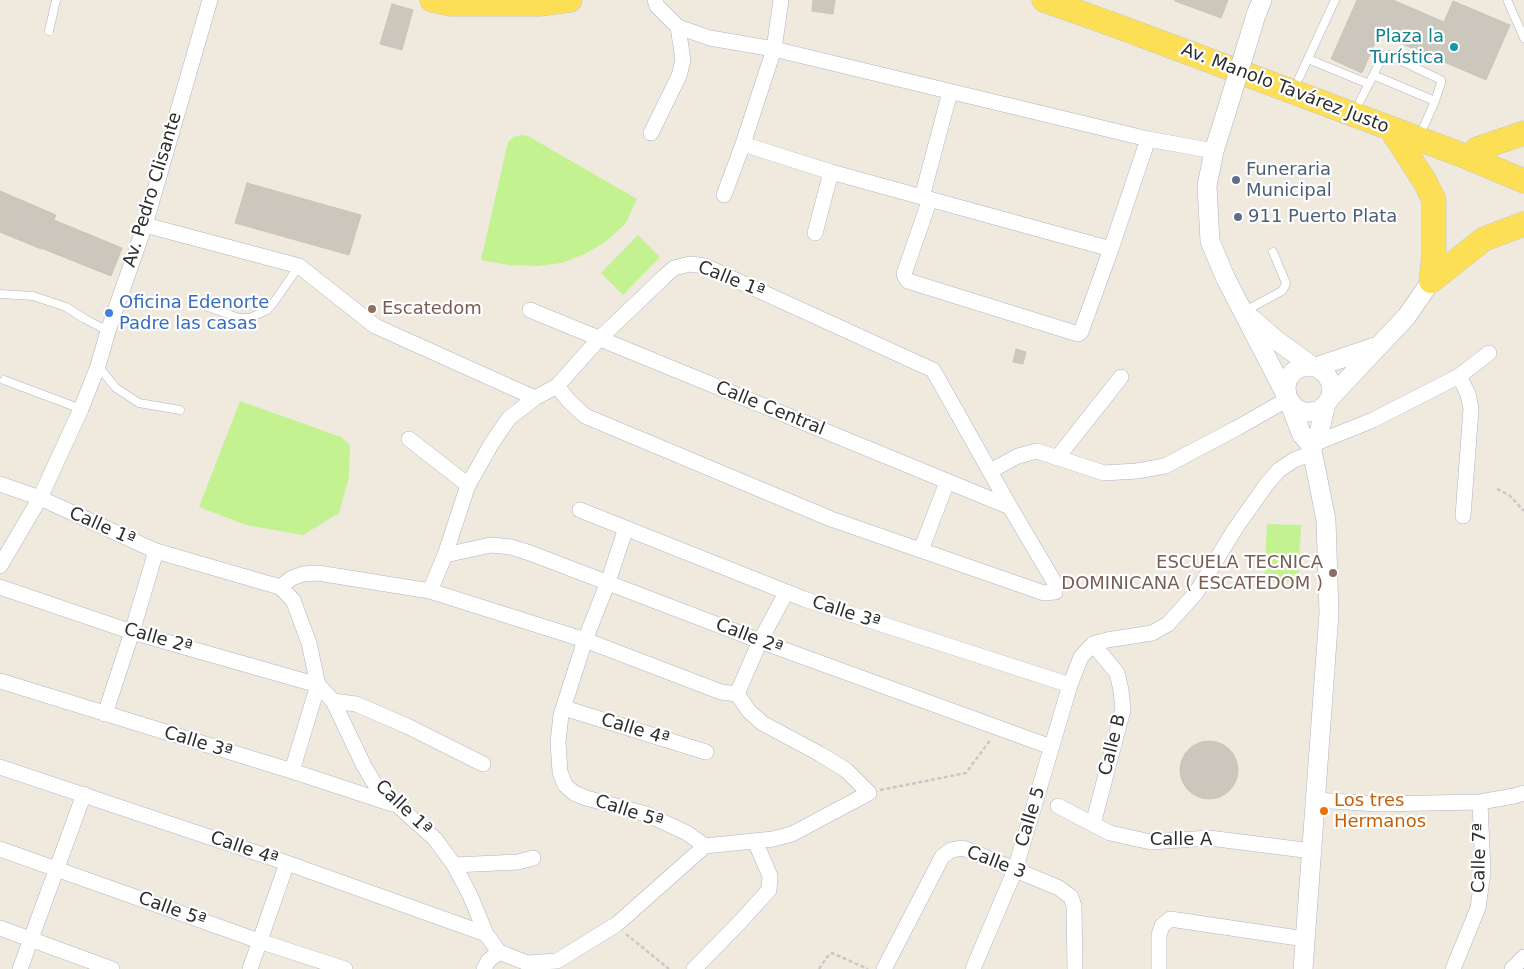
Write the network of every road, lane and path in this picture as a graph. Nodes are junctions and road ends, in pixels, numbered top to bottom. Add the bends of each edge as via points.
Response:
1 (56, 0) edge
2 (210, 0) edge
3 (432, 0) edge
4 (570, 0) edge
5 (655, 0) edge
6 (781, 0) edge
7 (1044, 0) edge
8 (1082, 0) edge
9 (1335, 0) edge
10 (1506, 1) edge
11 (1259, 7) edge
12 (678, 27) junction
13 (49, 31) dead end
14 (1524, 38) edge
15 (774, 50) junction
16 (1303, 68) junction
17 (1373, 75) junction
18 (950, 92) junction
19 (1364, 93) junction
20 (1435, 101) junction
21 (1424, 126) junction
22 (1391, 129) junction
23 (651, 133) dead end
24 (1524, 133) edge
25 (1148, 139) junction
26 (744, 144) junction
27 (1477, 150) junction
28 (1214, 151) junction
29 (1524, 169) edge
30 (831, 172) junction
31 (1524, 181) edge
32 (724, 195) dead end
33 (926, 198) junction
34 (1524, 224) edge
35 (145, 225) junction
36 (815, 233) dead end
37 (1111, 249) junction
38 (1273, 252) dead end
39 (299, 266) junction
40 (1431, 281) junction
41 (0, 294) edge
42 (202, 305) dead end
43 (530, 310) dead end
44 (1243, 312) junction
45 (108, 331) junction
46 (599, 339) junction
47 (1378, 346) junction
48 (1489, 353) dead end
49 (98, 366) junction
50 (1314, 367) junction
51 (1459, 376) junction
52 (1121, 377) dead end
53 (4, 380) dead end
54 (557, 386) junction
55 (535, 398) junction
56 (1288, 399) junction
57 (1329, 401) junction
58 (81, 408) junction
59 (180, 410) dead end
60 (409, 439) dead end
61 (1311, 449) junction
62 (1057, 458) junction
63 (990, 471) junction
64 (947, 482) junction
65 (0, 484) edge
66 (468, 485) junction
67 (1497, 489) dead end
68 (40, 498) junction
69 (1010, 507) junction
70 (580, 510) dead end
71 (1524, 511) edge
72 (1463, 516) dead end
73 (626, 528) junction
74 (922, 550) junction
75 (156, 551) junction
76 (445, 555) junction
77 (0, 566) edge
78 (608, 582) junction
79 (0, 587) edge
80 (280, 587) junction
81 (430, 591) junction
82 (786, 593) junction
83 (132, 632) junction
84 (585, 640) junction
85 (760, 641) junction
86 (1093, 644) junction
87 (0, 681) edge
88 (318, 685) junction
89 (1070, 685) junction
90 (737, 694) junction
91 (333, 701) junction
92 (564, 708) junction
93 (105, 714) junction
94 (999, 728) junction
95 (1051, 747) junction
96 (706, 752) dead end
97 (483, 764) dead end
98 (0, 767) edge
99 (292, 771) junction
100 (869, 792) junction
101 (1524, 793) edge
102 (84, 794) junction
103 (1316, 800) junction
104 (1480, 802) junction
105 (396, 806) junction
106 (1058, 806) dead end
107 (1093, 824) junction
108 (755, 840) junction
109 (705, 846) junction
110 (0, 849) edge
111 (1312, 851) junction
112 (533, 858) dead end
113 (287, 863) junction
114 (454, 865) junction
115 (57, 869) junction
116 (1015, 870) junction
117 (617, 924) junction
118 (0, 928) edge
119 (486, 934) junction
120 (30, 939) junction
121 (1305, 939) junction
122 (259, 941) junction
123 (499, 952) junction
124 (1524, 957) edge
125 (20, 969) edge
126 (112, 969) edge
127 (250, 969) edge
128 (345, 969) edge
129 (484, 969) edge
130 (669, 969) edge
131 (694, 969) edge
132 (819, 969) edge
133 (868, 969) edge
134 (884, 969) edge
135 (973, 969) edge
136 (1075, 969) edge
137 (1158, 969) edge
138 (1302, 969) edge
139 (1453, 969) edge
140 (1512, 969) edge

1 - 13 lane
2 - 35 street, Av. Pedro Clisante
3 - 4 main road via 451,4 529,4
5 - 12 street
6 - 15 street
7 - 22 main road, Av. Manolo Tavárez Justo
8 - 16 main road, Av. Manolo Tavárez Justo
9 - 16 lane
10 - 14 lane
11 - 28 street, bridge
12 - 15 street via 710,38
12 - 23 street via 683,60 679,76
15 - 18 street
15 - 26 street
16 - 19 main road, Av. Manolo Tavárez Justo
17 - 19 lane
17 - 20 lane
17 - 20 lane via 1383,56 1389,55 1438,77 1442,83
18 - 25 street
18 - 33 street
19 - 21 main road, Av. Manolo Tavárez Justo
20 - 21 lane
21 - 27 main road, Av. Manolo Tavárez Justo
22 - 31 main road, Av. Manolo Tavárez Justo
22 - 40 main road via 1434,200
24 - 27 main road
25 - 28 street
25 - 37 street
26 - 30 street
26 - 32 street
27 - 29 main road, Av. Manolo Tavárez Justo
28 - 44 street via 1207,186 1210,241
30 - 33 street
30 - 36 street
33 - 37 street
33 - 37 street via 904,274 908,281 1075,334 1081,332
34 - 40 main road via 1484,239
35 - 39 street
35 - 45 street, Av. Pedro Clisante
38 - 44 lane via 1285,286
39 - 42 lane via 274,302 259,314 239,318
39 - 55 street via 375,326
40 - 47 street via 1406,316
41 - 45 lane via 33,296 66,307
43 - 46 street, Calle Central
44 - 50 street
44 - 56 street
45 - 49 street, Av. Pedro Clisante
46 - 54 street, Calle 1ª
46 - 63 street, Calle 1ª via 674,268 690,264 705,266 933,370
46 - 64 street, Calle Central
47 - 50 street
47 - 57 street
48 - 51 street
49 - 58 street, Av. Pedro Clisante
49 - 59 lane via 116,388 139,403
50 - 56 street via 1302,367 1288,378
50 - 57 street via 1326,374 1332,385
51 - 61 street
51 - 72 street via 1471,409
52 - 62 street
53 - 58 lane
54 - 55 street, Calle 1ª
54 - 74 street via 585,416 831,518
55 - 66 street, Calle 1ª via 509,418
56 - 57 street via 1303,412 1320,410
56 - 61 street
56 - 62 street via 1165,466 1104,473
57 - 61 street
58 - 68 street, Av. Pedro Clisante
60 - 66 street
61 - 86 street via 1279,470 1266,485 1196,593 1168,624 1152,633
61 - 103 street via 1326,520 1329,613
62 - 63 street via 1036,451 1018,456
63 - 69 street, Calle 1ª
64 - 69 street, Calle Central
64 - 74 street
65 - 68 street, Calle 1ª
66 - 76 street, Calle 1ª
67 - 71 path via 1509,495
68 - 75 street, Calle 1ª
68 - 77 street, Av. Pedro Clisante
69 - 74 street, Calle 1ª via 1056,585 1055,592 1044,592
70 - 73 street, Calle 3ª
73 - 78 street
73 - 82 street, Calle 3ª
75 - 80 street, Calle 1ª
75 - 83 street
76 - 78 street, Calle 2ª via 491,545 511,547
76 - 81 street, Calle 1ª
78 - 84 street
78 - 85 street, Calle 2ª
79 - 83 street, Calle 2ª
80 - 81 street via 292,578 318,573
80 - 88 street via 293,600 309,643
81 - 84 street
82 - 85 street
82 - 89 street, Calle 3ª
83 - 88 street, Calle 2ª
83 - 93 street
84 - 90 street via 721,692
84 - 92 street
85 - 90 street
85 - 94 street, Calle 2ª
86 - 89 street, Calle 5 via 1081,657
86 - 107 street, Calle B via 1117,674 1123,710
87 - 93 street, Calle 3ª
88 - 91 street, Calle 1ª
88 - 99 street
89 - 95 street, Calle 5
90 - 100 street via 762,723 846,770
91 - 97 street via 356,704
91 - 105 street, Calle 1ª via 376,786
92 - 96 street, Calle 4ª
92 - 109 street, Calle 5ª via 558,742 560,772 565,785 586,798 646,814 687,833
93 - 99 street, Calle 3ª
94 - 95 street, Calle 2ª
94 - 100 path via 966,773
95 - 116 street, Calle 5
98 - 102 street, Calle 4ª
99 - 105 street, Calle 3ª
100 - 108 street via 792,834
101 - 104 street
102 - 113 street, Calle 4ª
102 - 115 street
103 - 104 street via 1377,804
103 - 111 street
104 - 139 street, Calle 7ª via 1483,872 1478,908
105 - 114 street, Calle 1ª via 435,839
106 - 107 street, Calle A
107 - 111 street, Calle A via 1110,832 1151,842 1209,838
108 - 109 street
108 - 131 street via 770,876 769,890
109 - 117 street
110 - 115 street, Calle 5ª
111 - 121 street
112 - 114 street via 518,862
113 - 119 street, Calle 4ª
113 - 122 street
114 - 119 street, Calle 1ª
115 - 120 street
115 - 122 street, Calle 5ª
116 - 134 street, Calle 3 via 963,848 951,850 942,857
116 - 135 street, Calle 5
116 - 136 street, Calle 3 via 1059,888 1071,897
117 - 123 street via 557,961 527,963
117 - 130 path via 630,939
118 - 120 street
119 - 123 street, Calle 1ª
120 - 125 street
120 - 126 street
121 - 137 street via 1170,919 1158,935
121 - 138 street
122 - 127 street
122 - 128 street, Calle 5ª
123 - 129 street
124 - 140 street
132 - 133 path via 832,953

